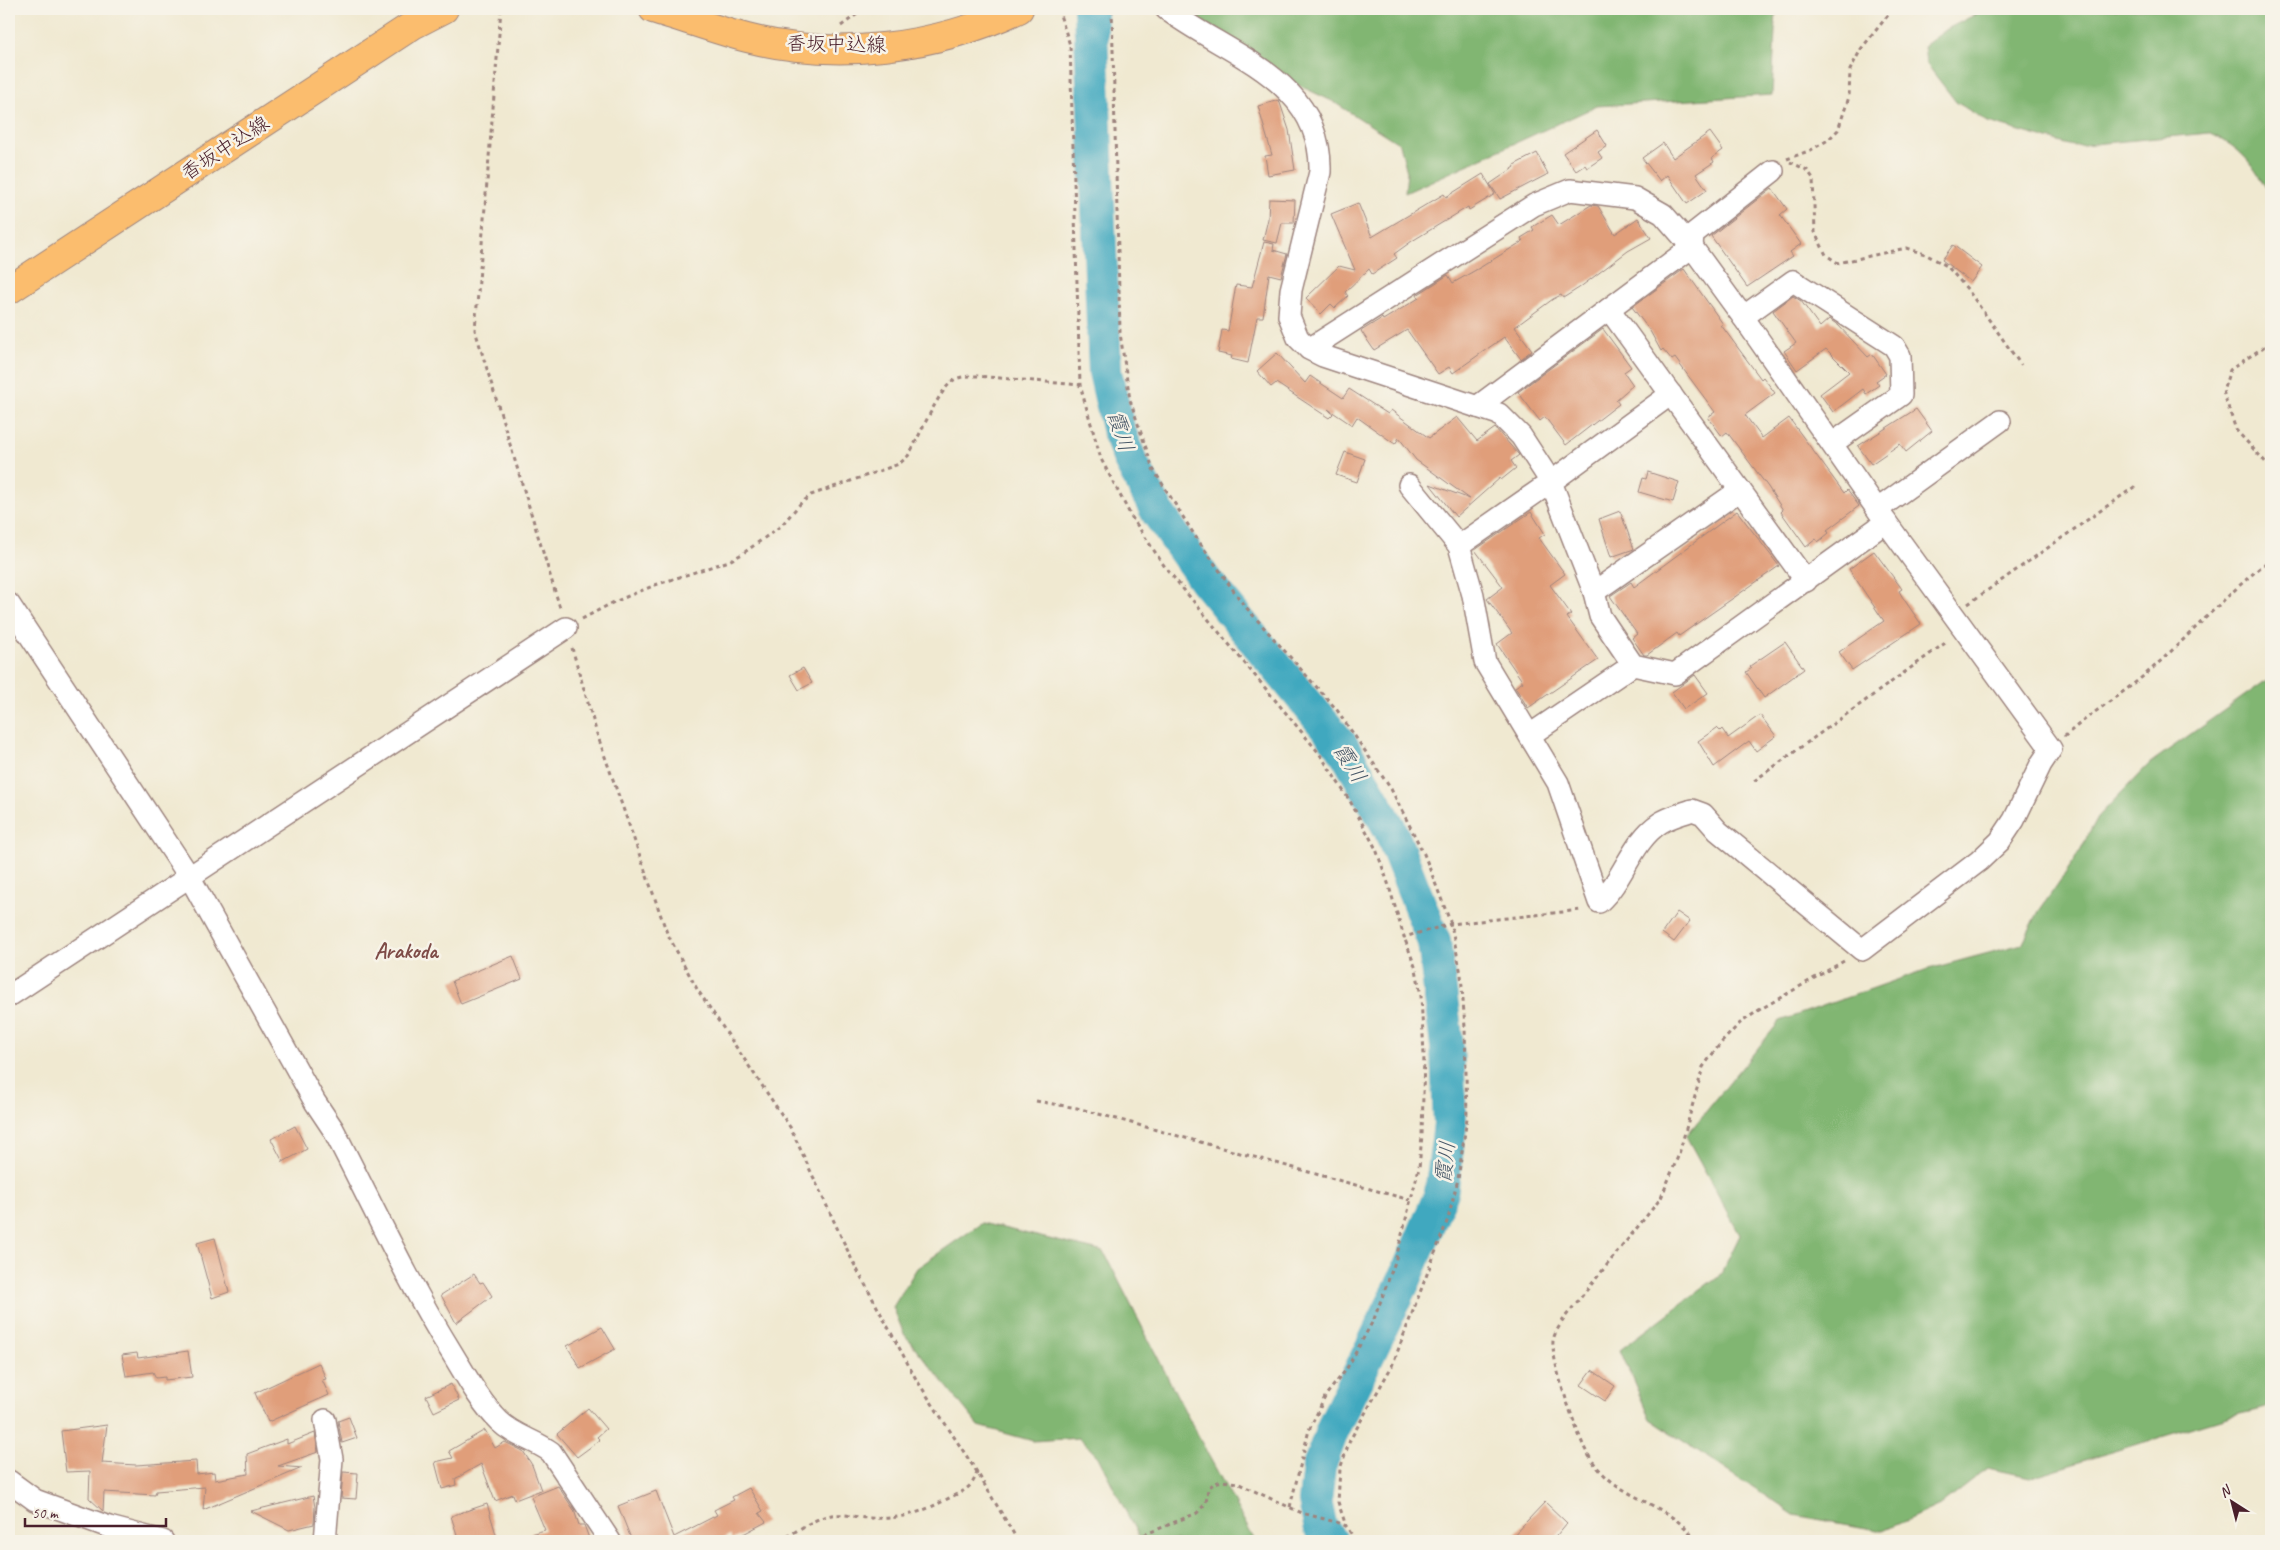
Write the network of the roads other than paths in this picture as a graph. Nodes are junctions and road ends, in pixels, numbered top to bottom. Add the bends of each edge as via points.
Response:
1 (444, 9) edge
2 (653, 9) edge
3 (1019, 9) edge
4 (1166, 9) edge
5 (1773, 172) dead end
6 (1692, 247) junction
7 (9, 290) edge
8 (1609, 308) junction
9 (1743, 317) junction
10 (1309, 349) junction
11 (1671, 394) junction
12 (1477, 407) junction
13 (2000, 421) dead end
14 (1834, 444) junction
15 (1551, 482) junction
16 (1409, 485) dead end
17 (1740, 490) junction
18 (1882, 516) junction
19 (1459, 546) junction
20 (1806, 581) junction
21 (1594, 592) junction
22 (9, 604) edge
23 (566, 628) road end
24 (1633, 665) junction
25 (1530, 735) junction
26 (189, 876) junction
27 (9, 996) edge
28 (325, 1420) dead end
29 (9, 1481) edge
30 (119, 1536) edge
31 (164, 1541) edge
32 (325, 1541) edge
33 (610, 1541) edge

1 - 7 main road, 香坂中込線 via 413,24
2 - 3 main road, 香坂中込線 via 748,38 792,45 856,49 894,46 943,36
4 - 10 street via 1239,54 1283,86 1298,103 1316,136 1320,172 1292,290 1289,316 1298,338
5 - 6 street via 1693,234
6 - 8 street
6 - 9 street
6 - 10 street via 1663,214 1635,198 1570,190 1534,205
8 - 11 street
8 - 12 street
9 - 14 street
9 - 14 street via 1793,281 1894,346 1900,356 1901,395
10 - 12 street
11 - 15 street
11 - 17 street
12 - 15 street via 1499,414 1521,436
13 - 18 street
14 - 18 street
15 - 19 street
15 - 21 street
16 - 19 street
17 - 20 street
17 - 21 street
18 - 20 street
18 - 25 street via 2051,749 2000,841 1979,861 1862,950 1724,836 1703,814 1692,810 1661,822 1648,833 1609,894 1599,902 1558,784
19 - 25 street via 1473,595 1485,662
20 - 24 street via 1675,674
21 - 24 street via 1600,616
22 - 26 street
23 - 26 street
24 - 25 street
26 - 27 street
26 - 33 street via 333,1129 426,1311 473,1387 499,1421 518,1436 551,1452
28 - 32 street via 332,1459
29 - 30 street via 35,1500
30 - 31 street

